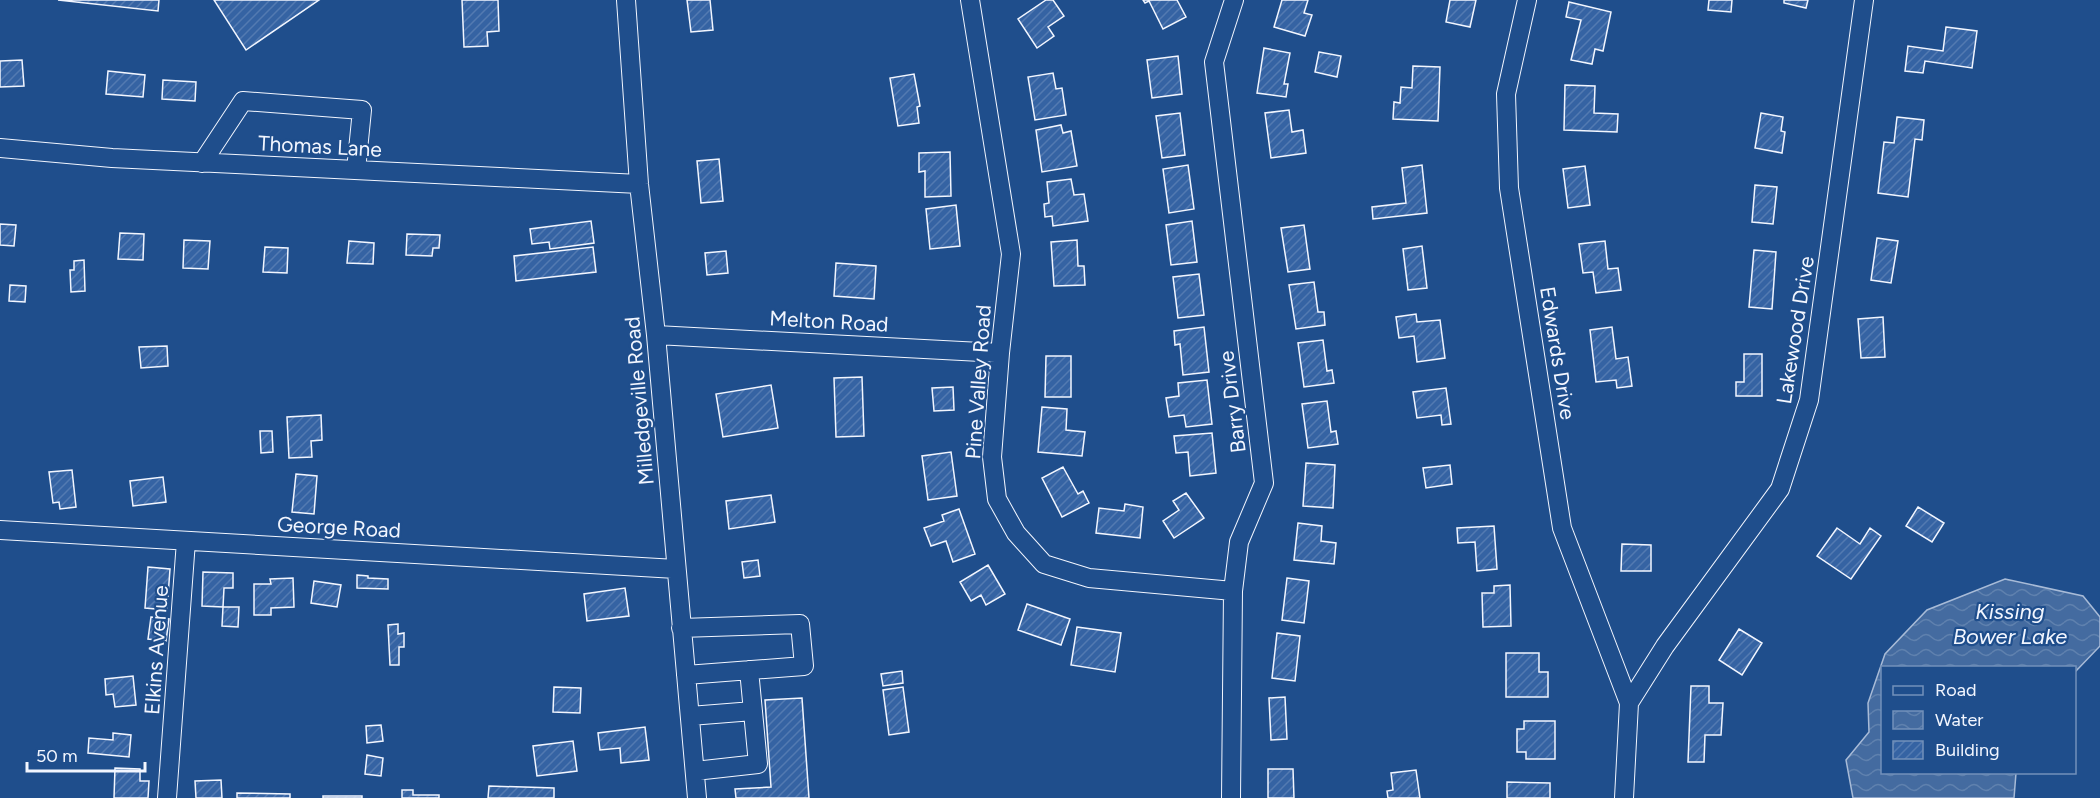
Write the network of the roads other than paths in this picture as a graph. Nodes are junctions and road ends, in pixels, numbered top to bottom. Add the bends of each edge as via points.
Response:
1 (626, 0) edge
2 (970, 0) edge
3 (1234, 0) edge
4 (1527, 0) edge
5 (1864, 0) edge
6 (0, 148) edge
7 (202, 163) junction
8 (356, 170) junction
9 (639, 184) junction
10 (656, 335) junction
11 (1000, 353) junction
12 (0, 530) edge
13 (186, 541) junction
14 (676, 569) junction
15 (1233, 591) junction
16 (681, 628) junction
17 (749, 670) junction
18 (686, 675) junction
19 (1629, 704) junction
20 (753, 711) junction
21 (690, 716) junction
22 (695, 771) junction
23 (167, 798) edge
24 (697, 798) edge
25 (1231, 798) edge
26 (1624, 798) edge

1 - 9 street, Milledgeville Road
2 - 11 street, Pine Valley Road via 1011,254
3 - 15 street, Barry Drive via 1215,62 1264,483 1239,542
4 - 19 street, Edwards Drive via 1506,94 1509,188 1562,528
5 - 19 street, Lakewood Drive via 1809,400 1780,489 1665,646
6 - 7 street, Thomas Lane
7 - 8 street, Thomas Lane
7 - 8 street via 243,101 362,110
8 - 9 street, Thomas Lane
9 - 10 street, Milledgeville Road
10 - 11 street, Melton Road
10 - 14 street, Milledgeville Road
11 - 15 street, Pine Valley Road via 992,457 997,499 1016,533 1044,564 1089,578
12 - 13 street, George Road
13 - 14 street, George Road
13 - 23 street, Elkins Avenue
14 - 16 street, Milledgeville Road
15 - 25 street, Barry Drive
16 - 17 street via 800,624 804,666
16 - 18 street, Milledgeville Road
17 - 18 street
17 - 20 street
18 - 21 street, Milledgeville Road
19 - 26 street, Lakewood Drive
20 - 21 street
20 - 22 street via 758,764
21 - 22 street, Milledgeville Road
22 - 24 street, Milledgeville Road

